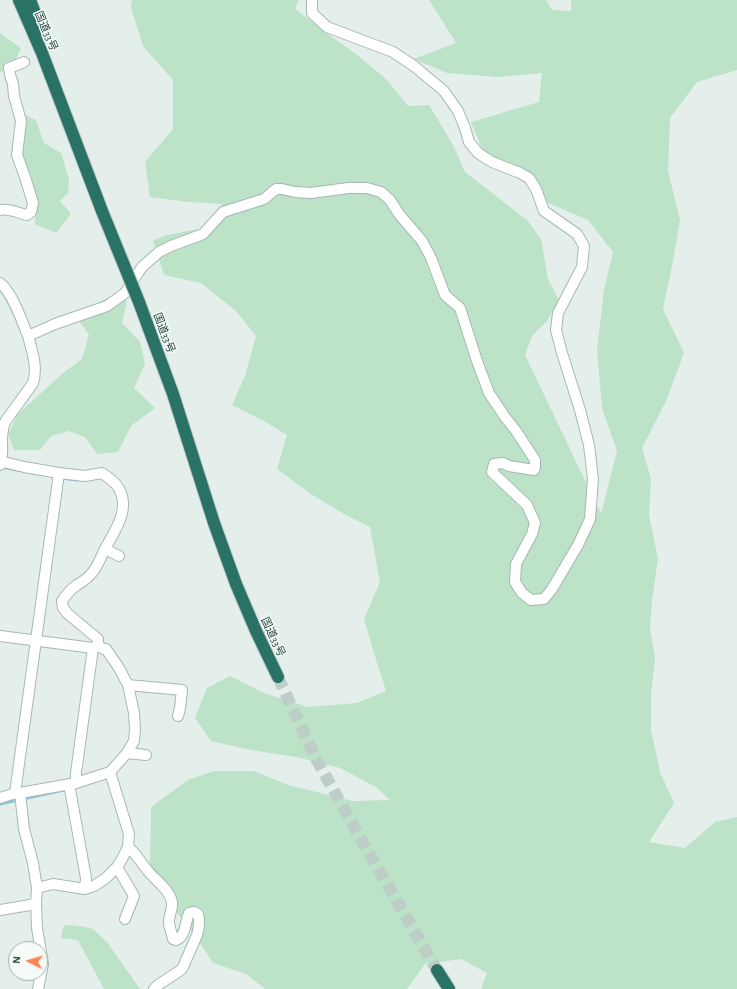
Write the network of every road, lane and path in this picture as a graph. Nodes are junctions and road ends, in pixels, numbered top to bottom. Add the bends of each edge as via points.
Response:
1 (12, 0) edge
2 (19, 0) edge
3 (30, 0) edge
4 (312, 0) edge
5 (42, 53) junction
6 (24, 62) dead end
7 (0, 210) edge
8 (0, 283) edge
9 (28, 336) junction
10 (2, 420) edge
11 (0, 463) edge
12 (59, 473) junction
13 (105, 549) junction
14 (119, 556) dead end
15 (0, 636) edge
16 (35, 641) junction
17 (96, 647) junction
18 (278, 677) tunnel mouth
19 (128, 686) junction
20 (178, 716) dead end
21 (127, 752) junction
22 (146, 755) dead end
23 (110, 772) junction
24 (73, 783) junction
25 (17, 793) junction
26 (0, 798) edge
27 (128, 847) junction
28 (116, 866) junction
29 (37, 888) junction
30 (85, 888) junction
31 (36, 904) junction
32 (0, 910) edge
33 (125, 919) dead end
34 (437, 970) tunnel mouth
35 (38, 989) edge
36 (154, 989) edge
37 (449, 989) edge

1 - 5 highway
2 - 5 highway, 国道33号
3 - 5 highway via 35,13
4 - 9 street via 312,14 327,28 393,52 444,91 458,111 469,142 478,153 529,178 544,211 576,234 584,246 582,267 558,313 556,330 589,445 593,480 590,519 578,545 544,599 531,600 522,593 515,582 516,564 535,523 528,505 492,472 494,464 503,463 534,470 535,460 489,392 460,308 445,295 422,241 390,200 380,192 367,188 311,193 276,189 264,199 223,212 203,234 159,252 142,267 125,293 107,306
5 - 18 highway, 国道33号, bridge via 174,394 214,523 234,577
6 - 7 street via 9,68 21,121 17,155 32,207 27,215
8 - 9 street via 19,313
9 - 10 street via 35,364 35,377 33,383
10 - 11 street
11 - 12 street
12 - 13 street via 85,476 102,472 118,487 124,506
12 - 16 street
13 - 14 street
13 - 17 street via 92,574 66,594 62,601 63,608 68,614 98,639
15 - 16 street
16 - 17 street
16 - 25 street
17 - 19 street via 106,649
17 - 24 street
19 - 20 street via 182,690
19 - 21 street via 135,729 134,741
21 - 22 street
21 - 23 street
23 - 24 street
23 - 27 street via 129,834
24 - 25 street
24 - 30 street via 86,878
25 - 26 street
25 - 29 street
27 - 28 street
27 - 36 street via 168,892 172,904 169,924 174,939 179,940 183,934 189,913 194,912 200,918 199,930 183,968
28 - 30 street via 106,878 94,886
28 - 33 street via 134,896
29 - 30 street via 53,884
29 - 31 street
31 - 32 street
31 - 35 street via 43,964
34 - 37 highway

